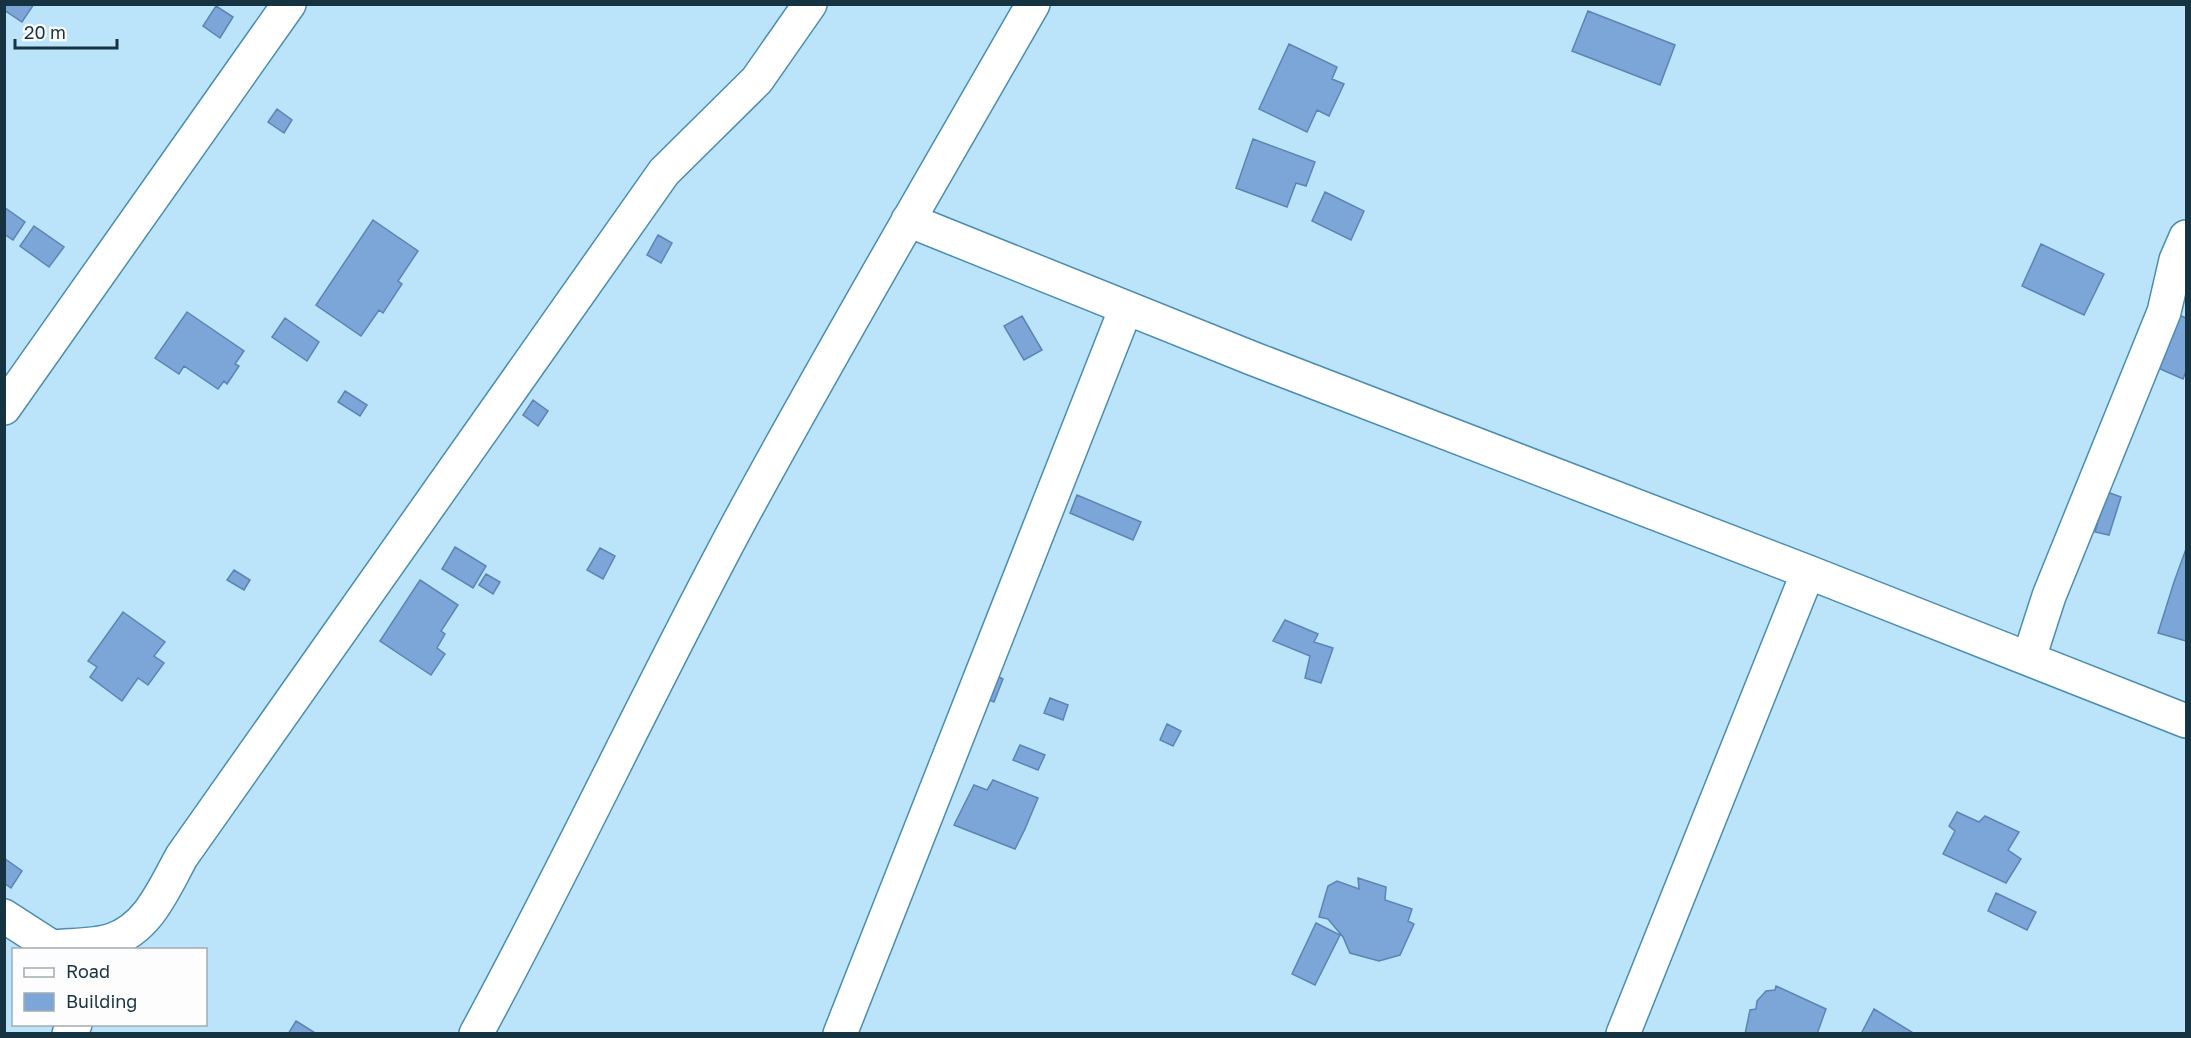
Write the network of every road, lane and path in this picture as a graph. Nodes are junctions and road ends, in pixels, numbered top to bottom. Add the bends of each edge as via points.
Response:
1 (289, 4) edge
2 (810, 4) edge
3 (1033, 4) edge
4 (908, 220) junction
5 (2187, 237) edge
6 (1126, 308) junction
7 (4, 408) edge
8 (1808, 572) junction
9 (2029, 658) junction
10 (2187, 721) edge
11 (4, 916) edge
12 (129, 939) edge
13 (476, 1034) edge
14 (840, 1034) edge
15 (1623, 1034) edge

1 - 7 street
2 - 12 street via 757,80 664,172 189,847 151,911
3 - 4 street
4 - 6 street
4 - 13 street via 745,510
5 - 9 street via 2176,260 2164,312 2049,596
6 - 8 street
6 - 14 street
8 - 9 street
8 - 15 street
9 - 10 street
11 - 12 street via 52,948

